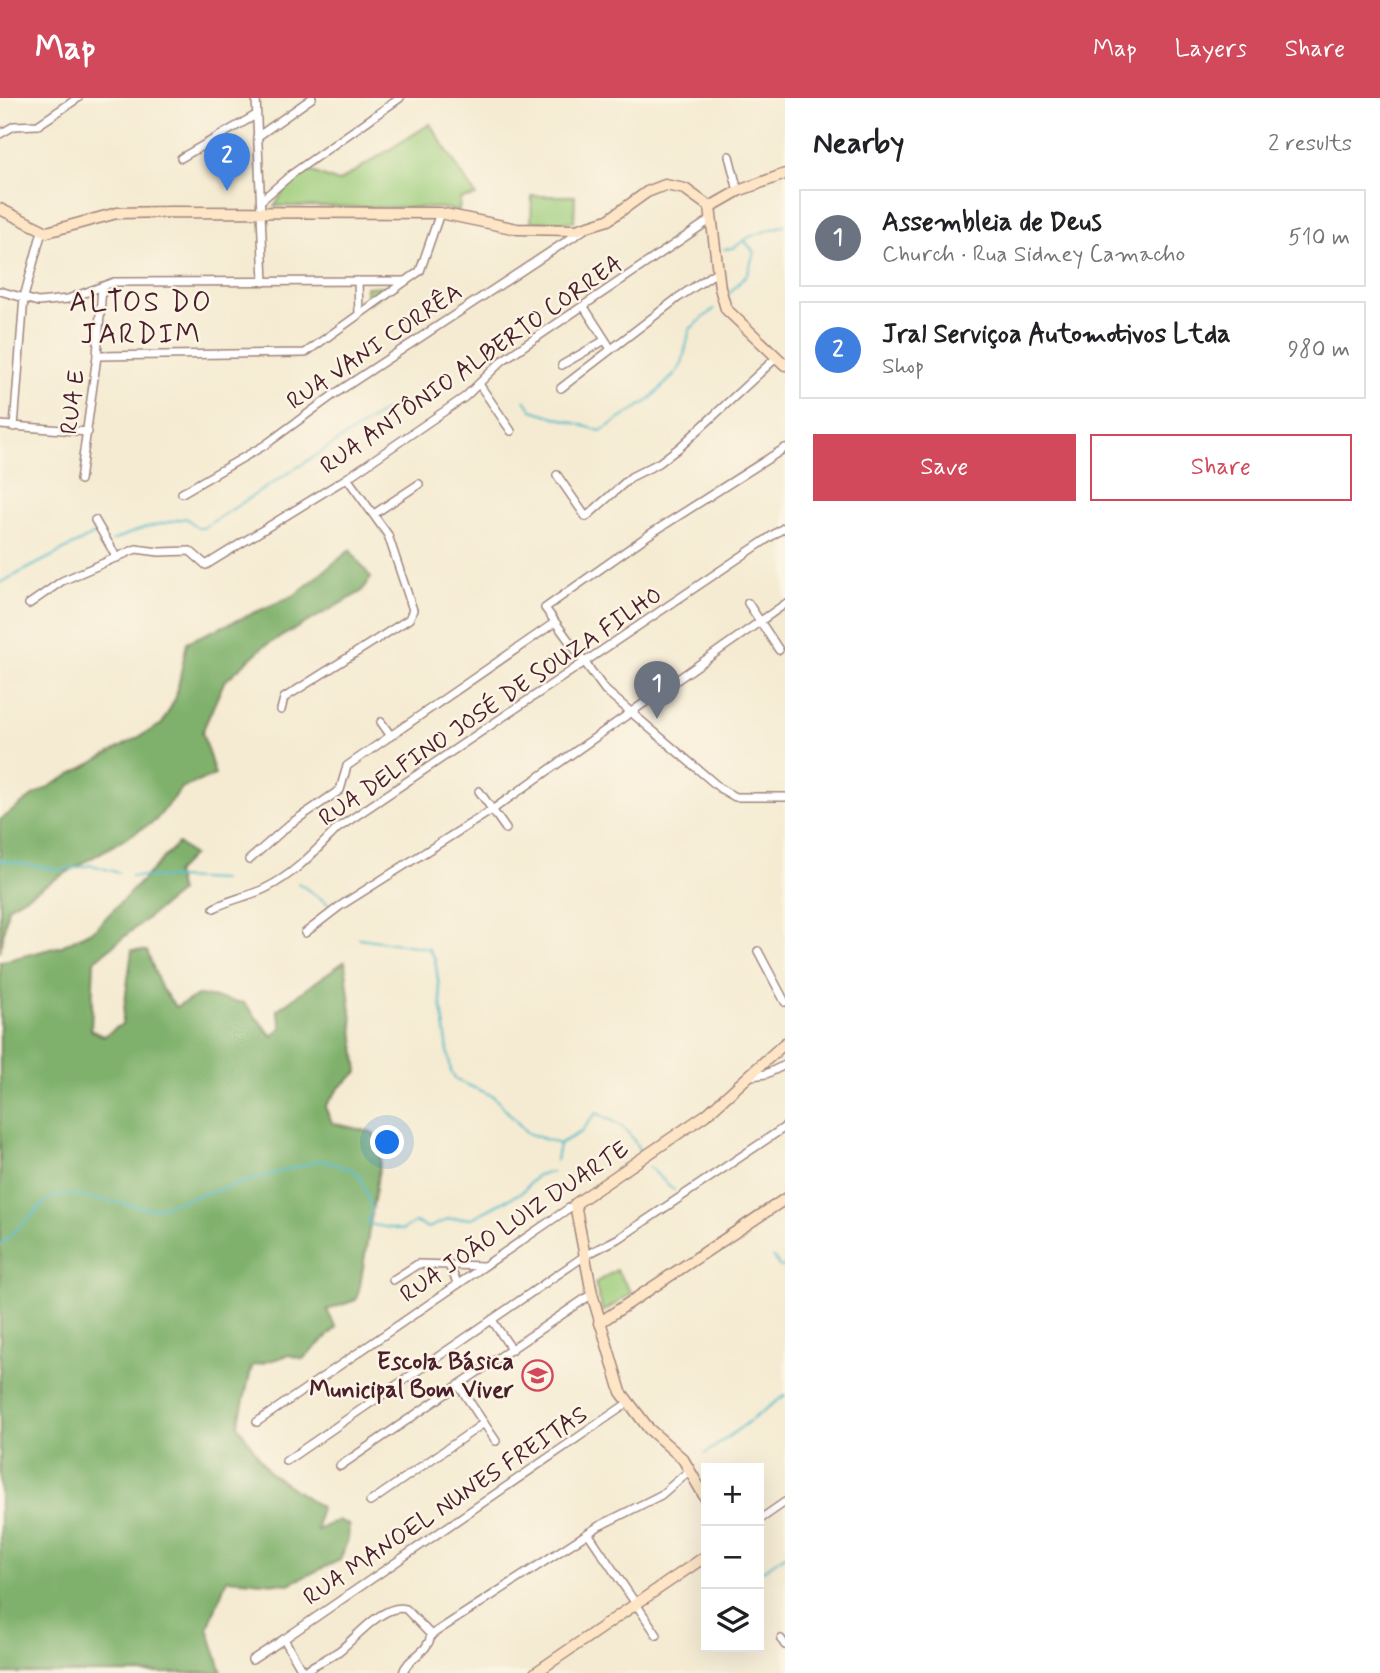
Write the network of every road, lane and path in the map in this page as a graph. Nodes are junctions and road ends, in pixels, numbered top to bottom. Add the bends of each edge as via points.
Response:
1 (78, 98) edge
2 (312, 98) edge
3 (400, 98) edge
4 (257, 99) edge
5 (256, 115) junction
6 (0, 134) edge
7 (257, 137) junction
8 (729, 156) dead end
9 (181, 158) dead end
10 (785, 174) edge
11 (738, 191) junction
12 (263, 199) junction
13 (710, 207) junction
14 (0, 209) edge
15 (440, 212) junction
16 (264, 213) junction
17 (710, 220) junction
18 (586, 229) junction
19 (41, 231) junction
20 (718, 271) junction
21 (358, 281) junction
22 (406, 281) junction
23 (264, 282) junction
24 (102, 287) junction
25 (0, 291) edge
26 (24, 297) junction
27 (584, 307) junction
28 (359, 314) junction
29 (605, 340) junction
30 (611, 349) junction
31 (97, 356) junction
32 (777, 357) junction
33 (562, 365) dead end
34 (785, 365) edge
35 (479, 384) junction
36 (561, 388) dead end
37 (0, 425) edge
38 (14, 427) junction
39 (511, 430) dead end
40 (88, 432) junction
41 (785, 448) edge
42 (557, 475) dead end
43 (347, 478) junction
44 (80, 481) dead end
45 (419, 484) dead end
46 (183, 493) dead end
47 (374, 514) junction
48 (95, 520) dead end
49 (785, 527) edge
50 (117, 558) junction
51 (748, 603) dead end
52 (29, 604) dead end
53 (785, 604) edge
54 (759, 621) junction
55 (554, 623) junction
56 (779, 650) dead end
57 (584, 665) junction
58 (281, 710) dead end
59 (631, 712) junction
60 (381, 722) dead end
61 (391, 736) junction
62 (479, 791) dead end
63 (785, 797) edge
64 (492, 810) junction
65 (506, 829) dead end
66 (249, 860) dead end
67 (214, 908) dead end
68 (305, 933) dead end
69 (758, 951) dead end
70 (785, 1002) edge
71 (785, 1043) edge
72 (785, 1065) edge
73 (752, 1076) junction
74 (785, 1127) edge
75 (785, 1199) edge
76 (575, 1205) junction
77 (586, 1255) junction
78 (447, 1264) junction
79 (485, 1266) junction
80 (393, 1280) dead end
81 (458, 1284) junction
82 (592, 1294) junction
83 (492, 1320) junction
84 (600, 1323) junction
85 (512, 1350) junction
86 (459, 1386) junction
87 (628, 1403) junction
88 (257, 1422) dead end
89 (484, 1423) junction
90 (496, 1441) dead end
91 (286, 1461) dead end
92 (340, 1466) dead end
93 (690, 1470) junction
94 (701, 1490) edge
95 (370, 1502) dead end
96 (785, 1502) edge
97 (764, 1517) edge
98 (588, 1533) junction
99 (701, 1559) edge
100 (636, 1604) junction
101 (430, 1635) junction
102 (657, 1635) dead end
103 (284, 1639) junction
104 (252, 1660) dead end
105 (302, 1672) edge
106 (403, 1673) edge
107 (535, 1673) edge

1 - 6 street via 38,125 14,126
2 - 7 street
3 - 12 street
4 - 5 street
5 - 7 street
5 - 9 street
7 - 12 street
8 - 11 street
10 - 11 street
11 - 13 street
12 - 16 street
13 - 17 street
13 - 18 street via 685,189 665,185
14 - 19 street
15 - 16 street
15 - 18 street via 517,229
15 - 22 street via 422,267
16 - 19 street via 126,212
16 - 23 street
17 - 20 street
17 - 27 street, RUA ANTÔNIO ALBERTO CORREA
18 - 46 street, RUA VANI CORRÊA via 265,444
19 - 26 street
20 - 30 street
20 - 32 street via 726,309
21 - 22 street
21 - 23 street
21 - 28 street
22 - 28 street
23 - 24 street via 125,281
24 - 26 street via 56,301
24 - 31 street, RUA E
25 - 26 street
26 - 38 street
27 - 29 street
27 - 35 street, RUA ANTÔNIO ALBERTO CORREA via 503,360
28 - 31 street via 300,354
29 - 30 street
29 - 33 street
30 - 36 street
31 - 40 street, RUA E
32 - 34 street
32 - 42 street via 680,447 631,477 586,517
35 - 39 street
35 - 43 street, RUA ANTÔNIO ALBERTO CORREA
37 - 38 street
38 - 40 street
40 - 44 street, RUA E
41 - 55 street via 545,608
43 - 47 street
43 - 50 street, RUA ANTÔNIO ALBERTO CORREA via 206,565 195,553 183,550 141,548
45 - 47 street
47 - 58 street via 398,560 413,606 411,615 285,698
48 - 50 street
49 - 57 street, RUA DELFINO JOSÉ DE SOUZA FILHO
50 - 52 street, RUA ANTÔNIO ALBERTO CORREA via 62,581
51 - 54 street
53 - 54 street
54 - 56 street
54 - 59 street
55 - 57 street
55 - 61 street
57 - 59 street
57 - 67 street, RUA DELFINO JOSÉ DE SOUZA FILHO via 338,828 289,876
59 - 63 street via 726,793
59 - 64 street
60 - 61 street
61 - 66 street via 347,765 340,790 290,824
62 - 64 street
64 - 65 street
64 - 68 street
69 - 70 street
71 - 73 street, RUA JOÃO LUIZ DUARTE
72 - 73 street
73 - 76 street, RUA JOÃO LUIZ DUARTE via 698,1121
74 - 77 street via 621,1237
75 - 84 street
76 - 77 street
76 - 79 street, RUA JOÃO LUIZ DUARTE
77 - 82 street
77 - 83 street
78 - 79 street
78 - 80 street via 418,1264
78 - 81 street
79 - 81 street, RUA JOÃO LUIZ DUARTE
81 - 88 street, RUA JOÃO LUIZ DUARTE
82 - 84 street
82 - 85 street
83 - 85 street
83 - 91 street
84 - 87 street
85 - 86 street
86 - 89 street
86 - 92 street
87 - 93 street
87 - 103 street, RUA MANOEL NUNES FREITAS
89 - 90 street
89 - 95 street
93 - 94 street
93 - 98 street via 661,1495
96 - 97 street
98 - 100 street
98 - 101 street
99 - 100 street
100 - 102 street
100 - 107 street
101 - 105 street via 406,1609 395,1608
101 - 106 street via 427,1647
103 - 104 street, RUA MANOEL NUNES FREITAS
103 - 105 street

